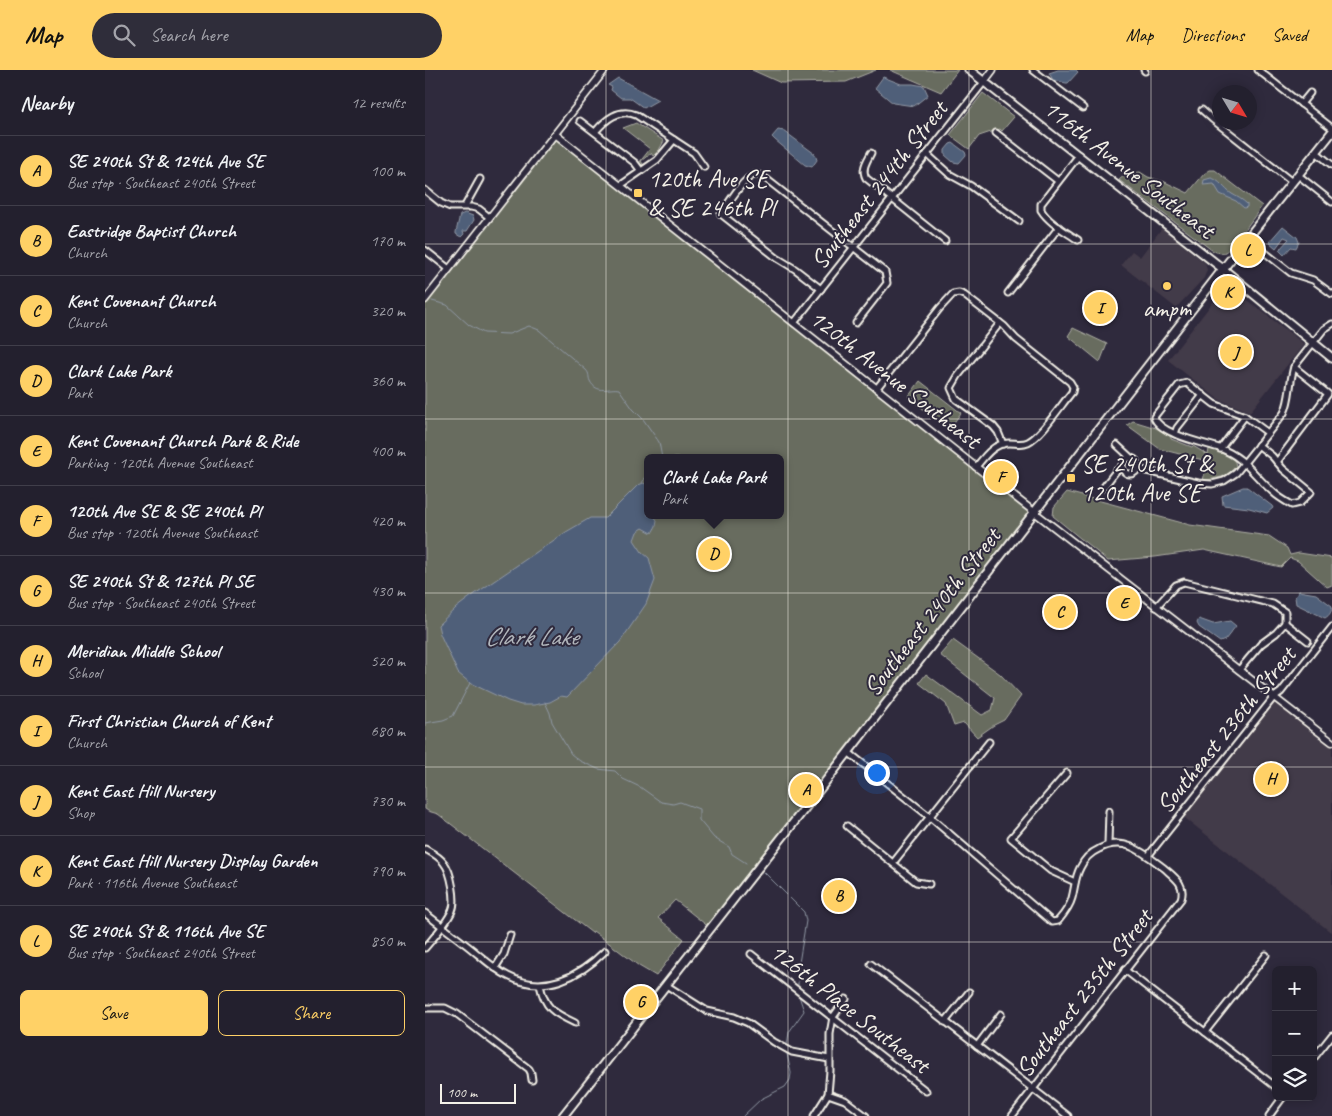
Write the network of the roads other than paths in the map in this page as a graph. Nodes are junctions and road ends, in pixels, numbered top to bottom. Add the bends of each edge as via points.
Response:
1 (605, 70) edge
2 (969, 70) edge
3 (993, 70) edge
4 (1033, 70) edge
5 (1258, 70) edge
6 (984, 82) junction
7 (1310, 93) dead end
8 (1301, 104) junction
9 (1083, 108) dead end
10 (1202, 110) dead end
11 (581, 122) dead end
12 (1332, 128) edge
13 (595, 132) junction
14 (1332, 132) edge
15 (996, 133) dead end
16 (555, 134) junction
17 (674, 140) junction
18 (1316, 152) junction
19 (871, 153) dead end
20 (927, 154) junction
21 (1079, 155) junction
22 (1332, 164) edge
23 (704, 167) dead end
24 (641, 172) junction
25 (1298, 175) junction
26 (480, 179) dead end
27 (1057, 181) junction
28 (1292, 182) junction
29 (621, 185) junction
30 (425, 190) edge
31 (892, 199) junction
32 (1332, 202) edge
33 (465, 206) junction
34 (489, 217) junction
35 (1019, 221) dead end
36 (1059, 227) junction
37 (1078, 240) dead end
38 (945, 241) dead end
39 (854, 247) junction
40 (1258, 248) dead end
41 (425, 250) edge
42 (449, 269) junction
43 (1223, 269) junction
44 (821, 289) junction
45 (1007, 293) dead end
46 (1332, 294) edge
47 (425, 300) edge
48 (795, 323) junction
49 (856, 323) dead end
50 (1001, 323) junction
51 (1332, 324) edge
52 (1313, 343) junction
53 (1332, 358) edge
54 (1295, 367) junction
55 (877, 388) junction
56 (1203, 395) junction
57 (1245, 416) junction
58 (1268, 433) junction
59 (1175, 434) junction
60 (1003, 444) junction
61 (1117, 445) dead end
62 (1258, 445) junction
63 (1220, 449) junction
64 (1131, 458) junction
65 (1277, 462) junction
66 (1245, 463) junction
67 (976, 467) junction
68 (1122, 467) junction
69 (1138, 468) junction
70 (1103, 488) dead end
71 (1035, 512) junction
72 (1156, 607) junction
73 (1285, 623) junction
74 (1332, 628) edge
75 (1308, 642) dead end
76 (1239, 670) junction
77 (1274, 697) junction
78 (989, 742) dead end
79 (1332, 742) edge
80 (848, 752) junction
81 (1067, 774) dead end
82 (1109, 811) dead end
83 (930, 817) junction
84 (847, 826) dead end
85 (1108, 844) junction
86 (425, 849) edge
87 (1148, 856) junction
88 (893, 863) junction
89 (1075, 882) junction
90 (929, 884) dead end
91 (425, 913) edge
92 (442, 926) junction
93 (510, 936) dead end
94 (425, 948) edge
95 (605, 951) dead end
96 (751, 954) dead end
97 (1266, 955) dead end
98 (871, 964) dead end
99 (495, 968) junction
100 (1125, 970) junction
101 (540, 985) junction
102 (666, 985) junction
103 (969, 992) dead end
104 (846, 999) dead end
105 (425, 1008) edge
106 (1001, 1014) dead end
107 (833, 1017) junction
108 (945, 1022) junction
109 (575, 1023) dead end
110 (1205, 1032) junction
111 (1332, 1035) edge
112 (977, 1046) junction
113 (1315, 1056) edge
114 (829, 1059) junction
115 (532, 1080) dead end
116 (1272, 1084) edge
117 (1033, 1090) junction
118 (926, 1091) dead end
119 (828, 1094) junction
120 (1280, 1101) edge
121 (563, 1116) edge
122 (814, 1116) edge
123 (867, 1116) edge
124 (1012, 1116) edge
125 (1068, 1116) edge
126 (1269, 1116) edge

1 - 16 street
2 - 6 main road, 116th Avenue Southeast
3 - 6 street, Southeast 244th Street
4 - 9 street
5 - 8 street
6 - 20 street, Southeast 244th Street
6 - 21 main road, 116th Avenue Southeast
7 - 8 street
8 - 12 street
10 - 28 street
11 - 13 street
13 - 17 street via 603,122 622,112 629,112
13 - 24 street via 635,163
14 - 18 main road, Southeast 240th Street
15 - 27 street
16 - 29 street, 120th Avenue Southeast
16 - 34 street
17 - 23 street via 693,153
17 - 24 street via 657,160
18 - 22 street
18 - 25 main road, Southeast 240th Street
19 - 31 street via 863,172
20 - 31 street, Southeast 244th Street
20 - 35 street via 949,174
21 - 27 street
21 - 43 main road, 116th Avenue Southeast
24 - 29 street
25 - 28 main road, Southeast 240th Street
25 - 32 street
26 - 33 street
27 - 36 street via 1041,204 1041,210
28 - 43 main road, Southeast 240th Street
29 - 48 street, 120th Avenue Southeast
30 - 33 street via 450,207
31 - 38 street
31 - 39 street, Southeast 244th Street
33 - 34 street via 479,209
34 - 42 street
36 - 37 street
36 - 45 street
39 - 44 street, Southeast 244th Street
39 - 44 street via 765,178 753,175 745,182 721,214
39 - 49 street via 885,272 887,278 887,283
40 - 46 street via 1291,274 1313,280
41 - 42 street
42 - 47 street
43 - 52 main road, 116th Avenue Southeast
43 - 71 main road, Southeast 240th Street
44 - 48 street, Southeast 244th Street
48 - 55 street, 120th Avenue Southeast
50 - 55 street via 964,295 956,293 950,296
50 - 60 street via 951,388 956,398 993,426
50 - 60 street via 1016,340 1073,387 1035,438 1025,444
51 - 52 street
52 - 53 main road, 116th Avenue Southeast
52 - 54 street
54 - 58 street via 1287,407
54 - 65 street via 1328,394
55 - 67 street, 120th Avenue Southeast
56 - 57 street via 1215,404
56 - 59 street
56 - 59 street via 1191,384 1179,385 1156,414 1155,420 1159,425
57 - 58 street
57 - 63 street
58 - 62 street
59 - 63 street
60 - 67 street via 987,453
61 - 64 street
62 - 65 street
62 - 66 street
63 - 66 street
64 - 68 street via 1125,460
64 - 69 street
65 - 66 street via 1311,492 1301,503 1291,506
66 - 69 street via 1230,478 1212,484 1198,484
67 - 71 street, 120th Avenue Southeast
68 - 69 street via 1130,475
68 - 70 street
71 - 72 street, 120th Avenue Southeast
71 - 80 main road, Southeast 240th Street
72 - 73 street via 1176,584 1184,582 1273,604 1285,612
72 - 76 street, 120th Avenue Southeast
73 - 75 street
73 - 76 street
74 - 77 street, Southeast 236th Street
76 - 77 street, 120th Avenue Southeast
77 - 79 street, 120th Avenue Southeast
77 - 87 street, Southeast 236th Street
78 - 83 street
80 - 83 street
80 - 102 main road, Southeast 240th Street
81 - 89 street via 1011,838 1051,871
82 - 85 street
83 - 88 street
83 - 89 street via 1052,922 1059,921 1068,907
84 - 88 street
85 - 87 street via 1132,846
85 - 89 street via 1085,859
86 - 92 street via 445,863 449,874 454,906
87 - 100 street, Southeast 235th Street via 1178,880 1183,892 1181,899
88 - 90 street via 917,882
91 - 92 street
92 - 94 street
92 - 99 street
93 - 99 street
95 - 101 street via 571,976
96 - 107 street, 126th Place Southeast
97 - 110 street
98 - 108 street
99 - 101 street via 514,979
100 - 110 street
100 - 117 street, Southeast 235th Street
101 - 109 street via 549,1007
102 - 114 street via 707,1011 748,1023 792,1052
102 - 121 main road, Southeast 240th Street
103 - 108 street
104 - 107 street
105 - 115 street via 445,1008 457,1014 529,1069
106 - 112 street
107 - 114 street
107 - 118 street, 126th Place Southeast
108 - 112 street
110 - 116 street
111 - 113 street
112 - 117 street
114 - 119 street
117 - 124 street, Southeast 235th Street
117 - 125 street
119 - 122 street
119 - 123 street via 845,1100
120 - 126 street

